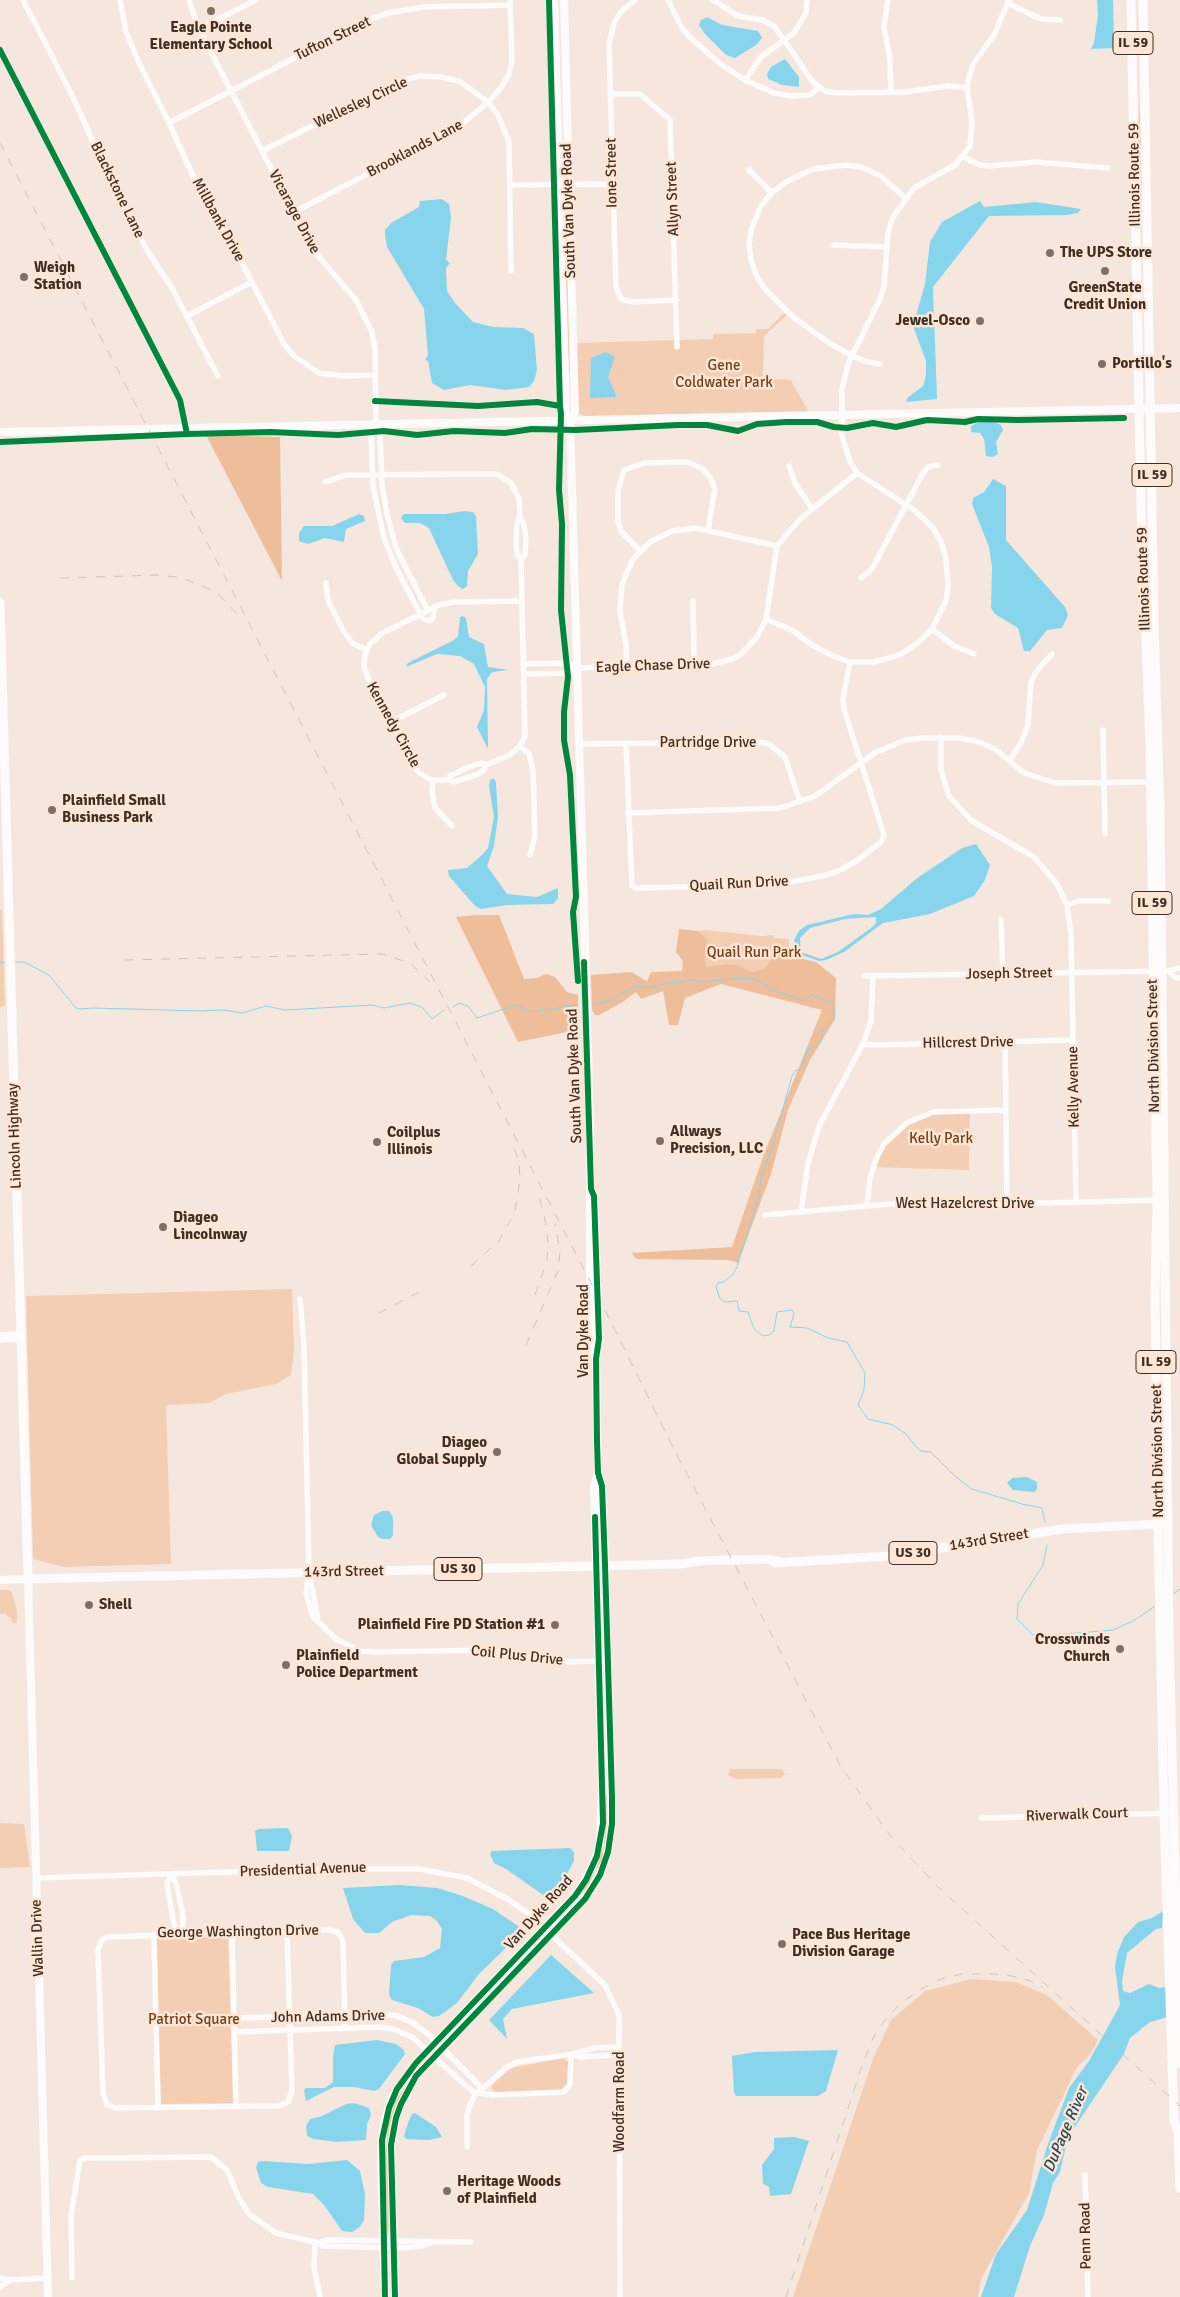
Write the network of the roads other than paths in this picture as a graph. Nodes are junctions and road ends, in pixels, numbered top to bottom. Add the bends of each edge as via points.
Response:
1 (23, 0) edge
2 (120, 0) edge
3 (189, 0) edge
4 (256, 0) edge
5 (554, 0) edge
6 (564, 0) edge
7 (635, 0) edge
8 (668, 0) edge
9 (713, 0) edge
10 (807, 0) edge
11 (888, 0) edge
12 (1132, 0) edge
13 (1143, 0) edge
14 (510, 2) edge
15 (1008, 2) edge
16 (1060, 20) dead end
17 (199, 29) junction
18 (784, 41) junction
19 (745, 80) junction
20 (1134, 86) junction
21 (818, 88) junction
22 (967, 88) junction
23 (1145, 90) junction
24 (230, 91) junction
25 (891, 92) junction
26 (610, 94) junction
27 (488, 102) junction
28 (170, 123) junction
29 (262, 151) junction
30 (963, 157) junction
31 (1108, 168) dead end
32 (749, 170) dead end
33 (612, 184) junction
34 (510, 185) junction
35 (560, 185) junction
36 (569, 185) junction
37 (772, 193) junction
38 (905, 198) junction
39 (294, 212) junction
40 (834, 245) dead end
41 (886, 247) junction
42 (511, 271) dead end
43 (252, 282) junction
44 (676, 300) junction
45 (187, 316) junction
46 (677, 347) dead end
47 (852, 356) junction
48 (880, 364) dead end
49 (374, 374) junction
50 (218, 376) dead end
51 (1180, 408) edge
52 (1140, 409) junction
53 (1151, 409) junction
54 (842, 415) junction
55 (570, 420) junction
56 (376, 424) junction
57 (0, 432) edge
58 (938, 465) dead end
59 (789, 466) dead end
60 (857, 473) junction
61 (372, 475) junction
62 (381, 475) junction
63 (325, 482) dead end
64 (905, 504) junction
65 (812, 509) junction
66 (387, 514) junction
67 (378, 516) junction
68 (520, 517) junction
69 (708, 530) junction
70 (777, 546) junction
71 (396, 548) junction
72 (388, 551) junction
73 (640, 551) junction
74 (521, 559) junction
75 (408, 572) junction
76 (400, 577) junction
77 (861, 578) dead end
78 (326, 583) dead end
79 (1144, 587) junction
80 (522, 601) junction
81 (693, 601) dead end
82 (0, 602) edge
83 (1154, 603) junction
84 (435, 607) junction
85 (428, 611) junction
86 (420, 615) junction
87 (766, 619) junction
88 (932, 629) junction
89 (366, 650) junction
90 (974, 654) dead end
91 (1052, 654) dead end
92 (850, 662) junction
93 (524, 664) junction
94 (694, 666) junction
95 (576, 668) junction
96 (627, 668) junction
97 (524, 674) junction
98 (444, 695) dead end
99 (1157, 700) joint
100 (1149, 709) joint
101 (1, 715) edge
102 (391, 722) junction
103 (1103, 730) dead end
104 (941, 737) junction
105 (578, 744) junction
106 (626, 744) junction
107 (520, 746) junction
108 (862, 761) junction
109 (1009, 761) junction
110 (486, 765) junction
111 (433, 780) junction
112 (450, 780) junction
113 (1155, 782) junction
114 (1104, 783) junction
115 (800, 802) junction
116 (628, 812) junction
117 (452, 826) dead end
118 (1105, 834) dead end
119 (530, 855) dead end
120 (1108, 901) dead end
121 (1067, 905) junction
122 (1001, 920) dead end
123 (1180, 968) edge
124 (1161, 971) junction
125 (1071, 972) junction
126 (1003, 974) junction
127 (865, 976) dead end
128 (873, 976) junction
129 (1180, 978) edge
130 (1073, 1040) junction
131 (1005, 1043) junction
132 (863, 1044) junction
133 (1005, 1110) junction
134 (591, 1189) joint
135 (1161, 1200) junction
136 (1076, 1203) junction
137 (1007, 1204) junction
138 (867, 1206) junction
139 (800, 1212) junction
140 (765, 1215) dead end
141 (300, 1299) dead end
142 (0, 1335) edge
143 (21, 1337) junction
144 (0, 1340) edge
145 (598, 1473) junction
146 (1163, 1524) junction
147 (596, 1565) junction
148 (606, 1565) junction
149 (309, 1572) junction
150 (0, 1580) edge
151 (28, 1580) junction
152 (599, 1661) junction
153 (608, 1661) junction
154 (1166, 1667) junction
155 (1169, 1813) junction
156 (981, 1818) dead end
157 (171, 1875) junction
158 (36, 1878) junction
159 (544, 1928) junction
160 (287, 1932) junction
161 (232, 1933) junction
162 (154, 1934) junction
163 (179, 1934) junction
164 (551, 1934) junction
165 (1173, 1973) junction
166 (345, 2015) junction
167 (289, 2017) junction
168 (234, 2018) junction
169 (1175, 2022) junction
170 (345, 2028) junction
171 (289, 2030) junction
172 (235, 2032) junction
173 (436, 2043) junction
174 (443, 2050) junction
175 (620, 2051) junction
176 (431, 2054) junction
177 (572, 2054) junction
178 (1180, 2064) edge
179 (480, 2091) junction
180 (236, 2106) junction
181 (158, 2107) junction
182 (1179, 2129) edge
183 (467, 2146) dead end
184 (1085, 2175) dead end
185 (1180, 2188) edge
186 (317, 2242) junction
187 (471, 2242) dead end
188 (383, 2243) junction
189 (393, 2244) junction
190 (0, 2278) edge
191 (48, 2278) junction
192 (72, 2278) dead end
193 (10, 2280) junction
194 (0, 2287) edge
195 (48, 2297) edge
196 (320, 2297) edge
197 (385, 2297) edge
198 (395, 2297) edge
199 (620, 2297) edge
200 (1088, 2297) edge

1 - 45 street, Blackstone Lane via 72,95 116,192
2 - 28 street, Millbank Drive via 133,51
3 - 17 street, Vicarage Drive
4 - 17 street
5 - 35 street, South Van Dyke Road
6 - 36 street, South Van Dyke Road
7 - 26 street, Ione Street via 621,12 610,32
8 - 19 street via 691,38 719,63
9 - 18 street via 738,16 769,22
10 - 18 street via 806,13 800,25
11 - 25 street via 884,27
12 - 20 main road, Illinois Route 59 / IL 59
13 - 23 main road, Illinois Route 59 / IL 59
14 - 24 street, Tufton Street via 424,7 388,13 368,20
14 - 27 street, Brooklands Lane via 512,61 501,88
15 - 16 street via 1041,19
15 - 22 street via 994,35 974,63
17 - 24 street, Vicarage Drive
18 - 19 street via 761,57
18 - 21 street
19 - 21 street via 774,93 791,96 810,95
20 - 23 main road
20 - 52 main road, Illinois Route 59 / IL 59
21 - 25 street via 835,93
22 - 25 street via 948,86 915,92
22 - 30 street via 972,134 970,146
23 - 53 main road, Illinois Route 59 / IL 59
24 - 28 street, Tufton Street
24 - 29 street, Vicarage Drive
26 - 33 street, Ione Street
26 - 44 street, Allyn Street via 640,94 670,120
27 - 29 street, Wellesley Circle via 459,81 420,76 404,80
27 - 34 street, Wellesley Circle via 498,115 509,142
27 - 39 street, Brooklands Lane via 456,128
28 - 43 street, Millbank Drive via 204,200
29 - 39 street, Vicarage Drive
30 - 31 street via 989,166 1036,162
30 - 38 street via 914,188
32 - 37 street
33 - 36 street
33 - 44 street, Ione Street via 617,293 621,299 632,302
34 - 35 street
34 - 42 street, Wellesley Circle
35 - 36 street
35 - 55 street, South Van Dyke Road via 566,411
36 - 55 street, South Van Dyke Road via 575,412
37 - 38 street via 786,182 814,169 847,166 871,170
37 - 47 street via 761,206 751,230 751,260 757,277 792,316
38 - 41 street via 893,217
39 - 49 street, Vicarage Drive via 314,251 364,314 375,349
40 - 41 street
41 - 47 street via 880,299
43 - 45 street
43 - 49 street, Millbank Drive via 284,344 305,366 332,376
44 - 46 street, Allyn Street
45 - 50 street, Blackstone Lane
47 - 48 street
47 - 54 street via 844,376
49 - 56 street, Vicarage Drive
51 - 53 street
52 - 53 street
52 - 54 street
52 - 79 main road, Illinois Route 59 / IL 59
53 - 83 main road, Illinois Route 59 / IL 59
54 - 55 street
54 - 60 street via 844,448
55 - 56 street
55 - 95 street, South Van Dyke Road
56 - 57 street
56 - 61 street, Vicarage Drive via 371,431
56 - 62 street, Vicarage Drive via 380,431
58 - 64 street via 928,467 922,473
59 - 65 street via 794,484
60 - 64 street
60 - 65 street, Eagle Chase Drive
61 - 62 street
61 - 63 street via 346,475
61 - 67 street, Vicarage Drive
62 - 66 street, Vicarage Drive
62 - 68 street via 497,474 515,487
64 - 77 street via 872,569
64 - 88 street via 933,528 946,558 946,601
65 - 70 street, Eagle Chase Drive via 791,527
66 - 67 street
66 - 71 street, Vicarage Drive
67 - 72 street, Vicarage Drive
68 - 74 street via 526,540
68 - 74 street via 516,523 516,542
69 - 70 street
69 - 73 street via 672,531
69 - 73 street via 715,488 703,469 687,462 644,463 624,470 618,491 621,531
70 - 87 street, Eagle Chase Drive
71 - 72 street
71 - 75 street, Vicarage Drive
72 - 76 street, Vicarage Drive
73 - 96 street via 627,569 620,601
74 - 80 street
75 - 76 street
75 - 85 street, Vicarage Drive
76 - 86 street, Vicarage Drive
78 - 89 street via 328,601 343,630 352,643
79 - 83 main road
79 - 100 main road, Illinois Route 59 / IL 59
80 - 84 street via 454,602
80 - 93 street
81 - 94 street
82 - 101 main road, Lincoln Highway
83 - 99 main road, Illinois Route 59 / IL 59
84 - 85 street
84 - 86 street via 435,616 429,620 422,619
85 - 86 street
86 - 89 street via 381,634
87 - 92 street via 792,630 824,652
87 - 94 street, Eagle Chase Drive via 757,637 742,654 721,663
88 - 90 street via 954,646
88 - 92 street via 900,655 873,662
89 - 102 street, Kennedy Circle via 365,673
91 - 109 street via 1031,681 1028,725
92 - 108 street, Quail Run Drive via 844,709
93 - 95 street, Eagle Chase Drive via 568,663
93 - 97 street
94 - 96 street, Eagle Chase Drive
95 - 96 street, Eagle Chase Drive
95 - 97 street, Eagle Chase Drive via 568,673
95 - 105 street, South Van Dyke Road
97 - 107 street via 525,731
98 - 102 street
99 - 113 main road, North Division Street / IL 59
100 - 113 main road, North Division Street / IL 59
101 - 143 main road, Lincoln Highway
102 - 111 street, Kennedy Circle via 415,768 422,776
103 - 114 street
104 - 108 street via 906,740
104 - 109 street via 976,741 995,749
104 - 121 street, Kelly Avenue via 941,770 948,796 972,821 1034,858 1057,884
105 - 106 street, Partridge Drive
105 - 134 street, South Van Dyke Road
106 - 115 street, Partridge Drive via 769,744 785,758
106 - 116 street, Quail Run Drive
107 - 110 street, Kennedy Circle via 510,755
107 - 119 street via 528,754 533,770 535,836
108 - 115 street via 830,787
108 - 116 street, Quail Run Drive via 884,835 855,862 826,875 774,885 636,888 630,881
109 - 114 street via 1024,773 1047,781
110 - 112 street, Kennedy Circle via 484,770 470,777
110 - 112 street, Kennedy Circle via 471,766 450,776
111 - 112 street, Kennedy Circle
111 - 117 street via 435,808
113 - 114 street
113 - 124 main road, North Division Street / IL 59
114 - 118 street
115 - 116 street via 760,810
120 - 121 street via 1078,901
121 - 125 street, Kelly Avenue
122 - 126 street
123 - 124 street
124 - 125 street, Joseph Street
124 - 129 street
124 - 135 main road, North Division Street / IL 59
125 - 126 street, Joseph Street
125 - 130 street, Kelly Avenue
126 - 128 street, Joseph Street
127 - 128 street, Joseph Street
128 - 132 street via 871,1021
130 - 131 street, Hillcrest Drive
130 - 136 street, Kelly Avenue
131 - 132 street, Hillcrest Drive
131 - 133 street
132 - 139 street via 819,1126 808,1163
133 - 137 street
133 - 138 street via 933,1112 907,1123 884,1144 877,1157 870,1178
134 - 145 street, Van Dyke Road via 588,1197 590,1290 596,1359
135 - 136 street, West Hazelcrest Drive
135 - 146 main road, North Division Street / IL 59
136 - 137 street, West Hazelcrest Drive
137 - 138 street, West Hazelcrest Drive via 900,1203
138 - 139 street, West Hazelcrest Drive
139 - 140 street, West Hazelcrest Drive
141 - 149 street, Coil Plus Drive
142 - 143 street
143 - 144 street
143 - 151 main road, Lincoln Highway
145 - 147 street, Van Dyke Road via 594,1486
145 - 148 street, Van Dyke Road via 602,1486
146 - 148 main road, 143rd Street / US 30 via 1049,1531 890,1556 767,1565
146 - 154 main road, North Division Street via 1169,1587
146 - 154 main road, North Division Street via 1160,1608
147 - 148 main road, 143rd Street / US 30
147 - 149 main road, 143rd Street / US 30
147 - 152 street, Van Dyke Road
148 - 153 street, Van Dyke Road
149 - 151 main road, 143rd Street / US 30
149 - 152 street, Coil Plus Drive via 318,1620 336,1639 349,1647 366,1652 491,1650 547,1662
150 - 151 street, 143rd Street
151 - 158 street, Wallin Drive
152 - 153 street, Coil Plus Drive
152 - 159 street, Van Dyke Road via 600,1843 581,1888
153 - 164 street, Van Dyke Road via 612,1824 608,1852 590,1892
154 - 155 main road, North Division Street
155 - 156 street, Riverwalk Court
155 - 165 main road, North Division Street via 1167,1895
155 - 165 main road, North Division Street via 1176,1917
157 - 158 street, Presidential Avenue
157 - 159 street, Presidential Avenue via 419,1869 466,1878 489,1888
157 - 163 street via 167,1884 174,1925
157 - 163 street via 183,1914
158 - 191 street, Wallin Drive
159 - 164 street, Presidential Avenue
159 - 173 street, Van Dyke Road
160 - 161 street, George Washington Drive
160 - 166 street, George Washington Drive via 329,1930 341,1935
160 - 167 street
161 - 163 street, George Washington Drive
161 - 168 street
162 - 163 street, George Washington Drive
162 - 181 street
162 - 181 street, George Washington Drive via 112,1936 102,1940 98,1950 102,2094 107,2105 116,2108
164 - 174 street, Van Dyke Road
164 - 175 street, Woodfarm Road via 605,1985 612,1996 619,2015
165 - 169 main road, North Division Street
166 - 167 street, John Adams Drive
166 - 170 street, George Washington Drive
166 - 173 street, John Adams Drive via 398,2016 413,2023
167 - 168 street, John Adams Drive
167 - 171 street
168 - 172 street
169 - 178 main road, North Division Street
169 - 182 main road, North Division Street via 1174,2120
170 - 171 street, John Adams Drive
170 - 176 street, John Adams Drive via 393,2029 412,2037
171 - 172 street, John Adams Drive
171 - 180 street via 292,2091 288,2102 279,2106
172 - 180 street
173 - 174 street, John Adams Drive
173 - 176 street, Van Dyke Road
174 - 176 street, Van Dyke Road
174 - 179 street, John Adams Drive via 479,2085
175 - 177 street via 612,2056 580,2057
175 - 177 street via 604,2046
175 - 199 street, Woodfarm Road
176 - 179 street, John Adams Drive via 473,2092
176 - 188 street, Van Dyke Road via 407,2074 397,2089 384,2123 381,2155
176 - 189 street, Van Dyke Road via 416,2076 396,2118 391,2145
177 - 179 street via 515,2063
177 - 179 street, John Adams Drive via 570,2085 564,2092 497,2095
179 - 183 street via 468,2111
180 - 181 street
182 - 185 main road, North Division Street
184 - 200 street, Penn Road
186 - 188 street
186 - 192 street via 276,2233 259,2222 242,2203 227,2170 211,2157 85,2158 80,2160 71,2216
186 - 196 street via 314,2267
187 - 189 street
188 - 189 street
188 - 197 street, Van Dyke Road
189 - 198 street, Van Dyke Road
190 - 193 street
191 - 193 street
191 - 195 street, Wallin Drive
193 - 194 street

